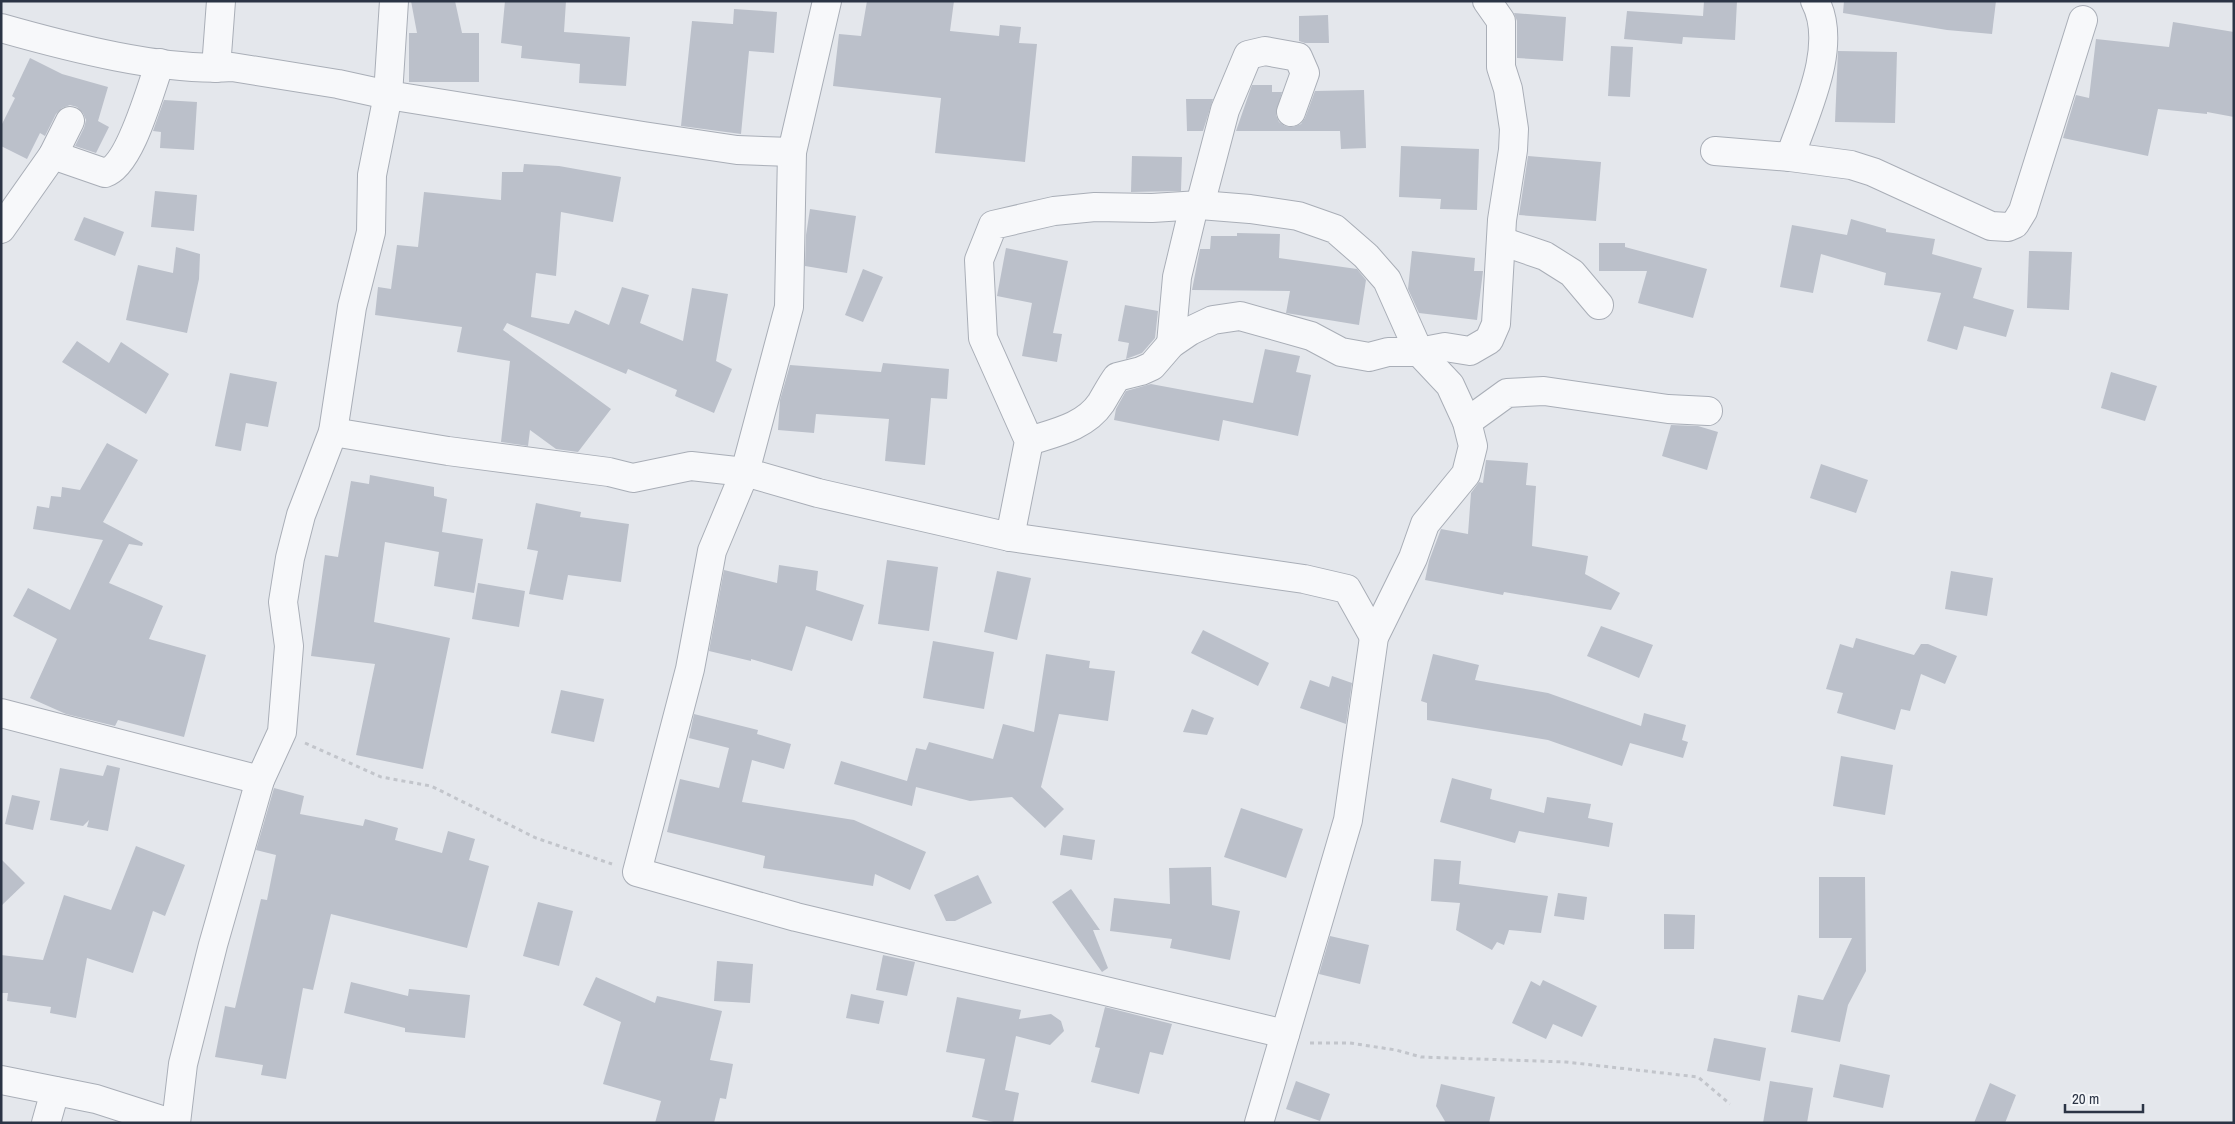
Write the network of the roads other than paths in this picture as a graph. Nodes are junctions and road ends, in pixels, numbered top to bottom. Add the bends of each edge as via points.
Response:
1 (221, 1) edge
2 (394, 1) edge
3 (827, 1) edge
4 (1487, 1) edge
5 (1815, 1) edge
6 (2083, 20) dead end
7 (1, 28) edge
8 (160, 63) junction
9 (216, 68) junction
10 (388, 95) junction
11 (1291, 112) dead end
12 (70, 121) dead end
13 (1715, 151) dead end
14 (792, 152) junction
15 (53, 155) junction
16 (1790, 157) junction
17 (1197, 206) junction
18 (1, 228) edge
19 (1501, 241) junction
20 (1599, 305) dead end
21 (1171, 344) junction
22 (1419, 352) junction
23 (1708, 411) dead end
24 (1467, 422) junction
25 (333, 432) junction
26 (1029, 441) junction
27 (745, 472) junction
28 (1010, 537) junction
29 (1374, 637) junction
30 (1, 714) edge
31 (260, 780) junction
32 (1283, 1038) junction
33 (1, 1080) edge
34 (55, 1091) junction
35 (46, 1123) edge
36 (171, 1123) edge
37 (176, 1123) edge
38 (1259, 1123) edge

1 - 9 street
2 - 10 street
3 - 14 street
4 - 19 street via 1501,21 1501,68 1508,88 1514,129
5 - 16 street via 1824,29 1823,56
6 - 16 street via 2023,212 2015,224 1999,227 1982,224 1873,172 1851,165
7 - 8 street
8 - 9 street
8 - 15 street via 138,127 112,171 105,173
9 - 10 street via 232,67
10 - 14 street via 737,150
10 - 25 street via 372,175 371,232 352,307
11 - 17 street via 1305,74 1298,57 1264,51 1248,55 1225,110
12 - 15 street
13 - 16 street
14 - 27 street via 789,307
15 - 18 street
17 - 21 street via 1177,277
17 - 22 street via 1298,216 1335,229 1387,280
17 - 26 street via 1095,207 1054,211 993,225 979,260 983,338
19 - 20 street via 1544,256 1572,273
19 - 22 street via 1496,324 1489,340 1470,351 1445,347
21 - 22 street via 1213,320 1240,316 1311,336 1341,352 1369,357 1388,352
21 - 26 street via 1152,366 1117,377 1100,405 1085,418 1067,430
22 - 24 street via 1450,385
23 - 24 street via 1668,409 1544,391 1507,393
24 - 29 street via 1473,446 1466,474 1424,524 1413,558
25 - 27 street via 633,478 691,466
25 - 31 street via 302,515 290,558 283,602 289,646 282,732
26 - 28 street
27 - 28 street via 818,494
27 - 32 street via 712,551 690,669 637,872 796,917
28 - 29 street via 1267,574 1347,589
29 - 32 street via 1348,820 1323,913
30 - 31 street
31 - 37 street via 186,1054
32 - 38 street
33 - 34 street
34 - 35 street
34 - 36 street via 96,1099

